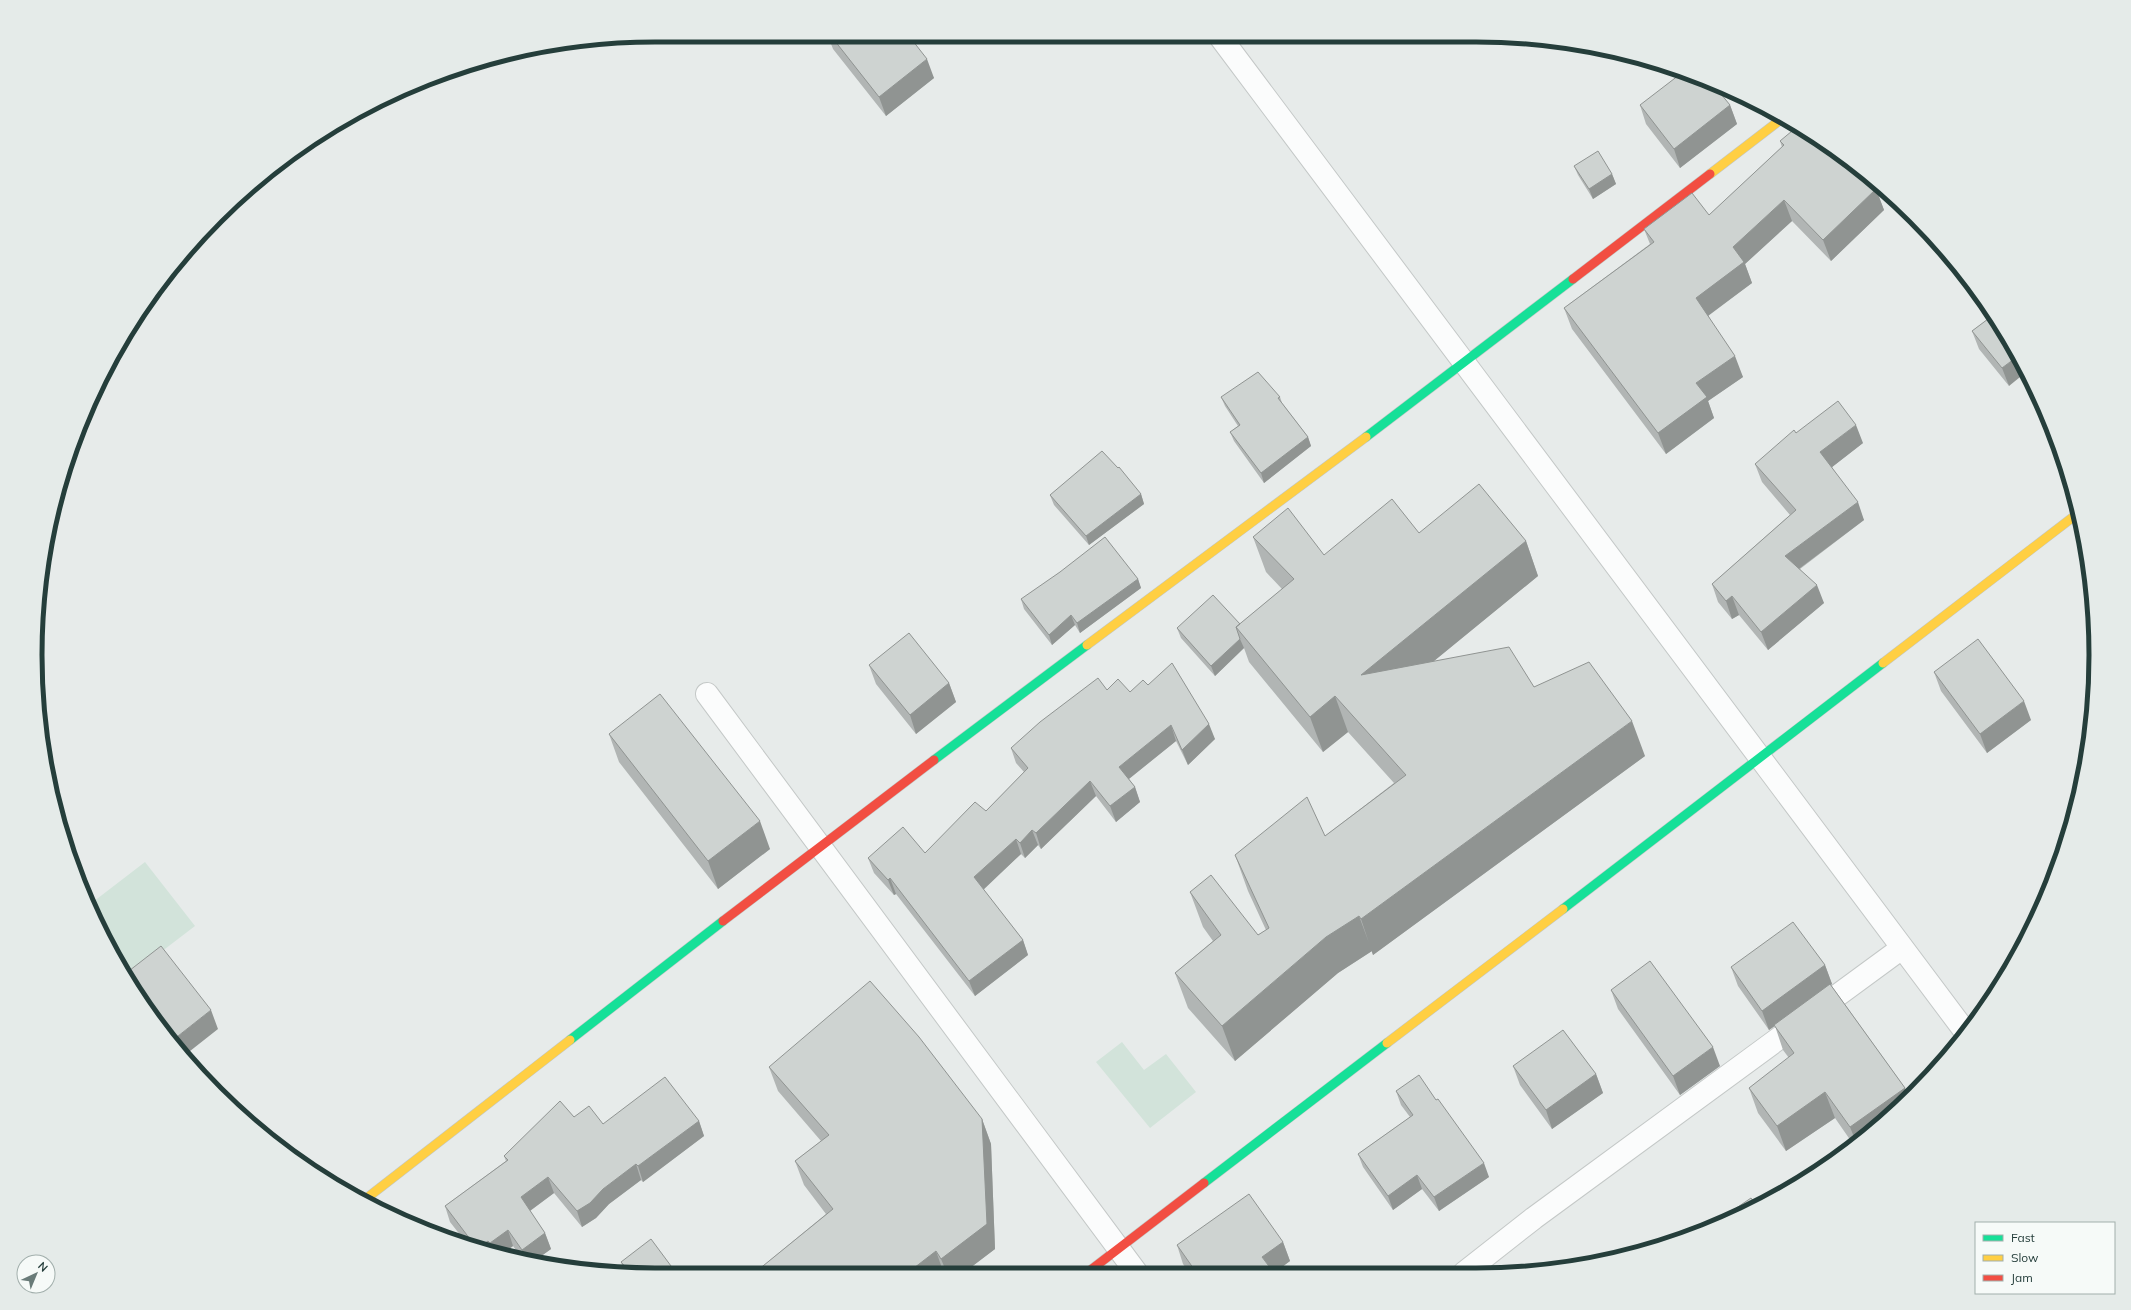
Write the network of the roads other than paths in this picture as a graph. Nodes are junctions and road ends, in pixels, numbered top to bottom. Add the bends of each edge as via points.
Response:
1 (1224, 42) edge
2 (1778, 121) edge
3 (1464, 363) junction
4 (2073, 517) edge
5 (707, 694) dead end
6 (1759, 759) junction
7 (820, 845) junction
8 (1902, 948) junction
9 (1962, 1028) edge
10 (368, 1197) edge
11 (1118, 1248) junction
12 (1093, 1268) edge
13 (1133, 1268) edge
14 (1470, 1268) edge

1 - 3 street
2 - 3 street
3 - 6 street
3 - 7 street
4 - 6 street
5 - 7 street
6 - 8 street
6 - 11 street
7 - 10 street
7 - 11 street
8 - 9 street
8 - 14 street
11 - 12 street
11 - 13 street

